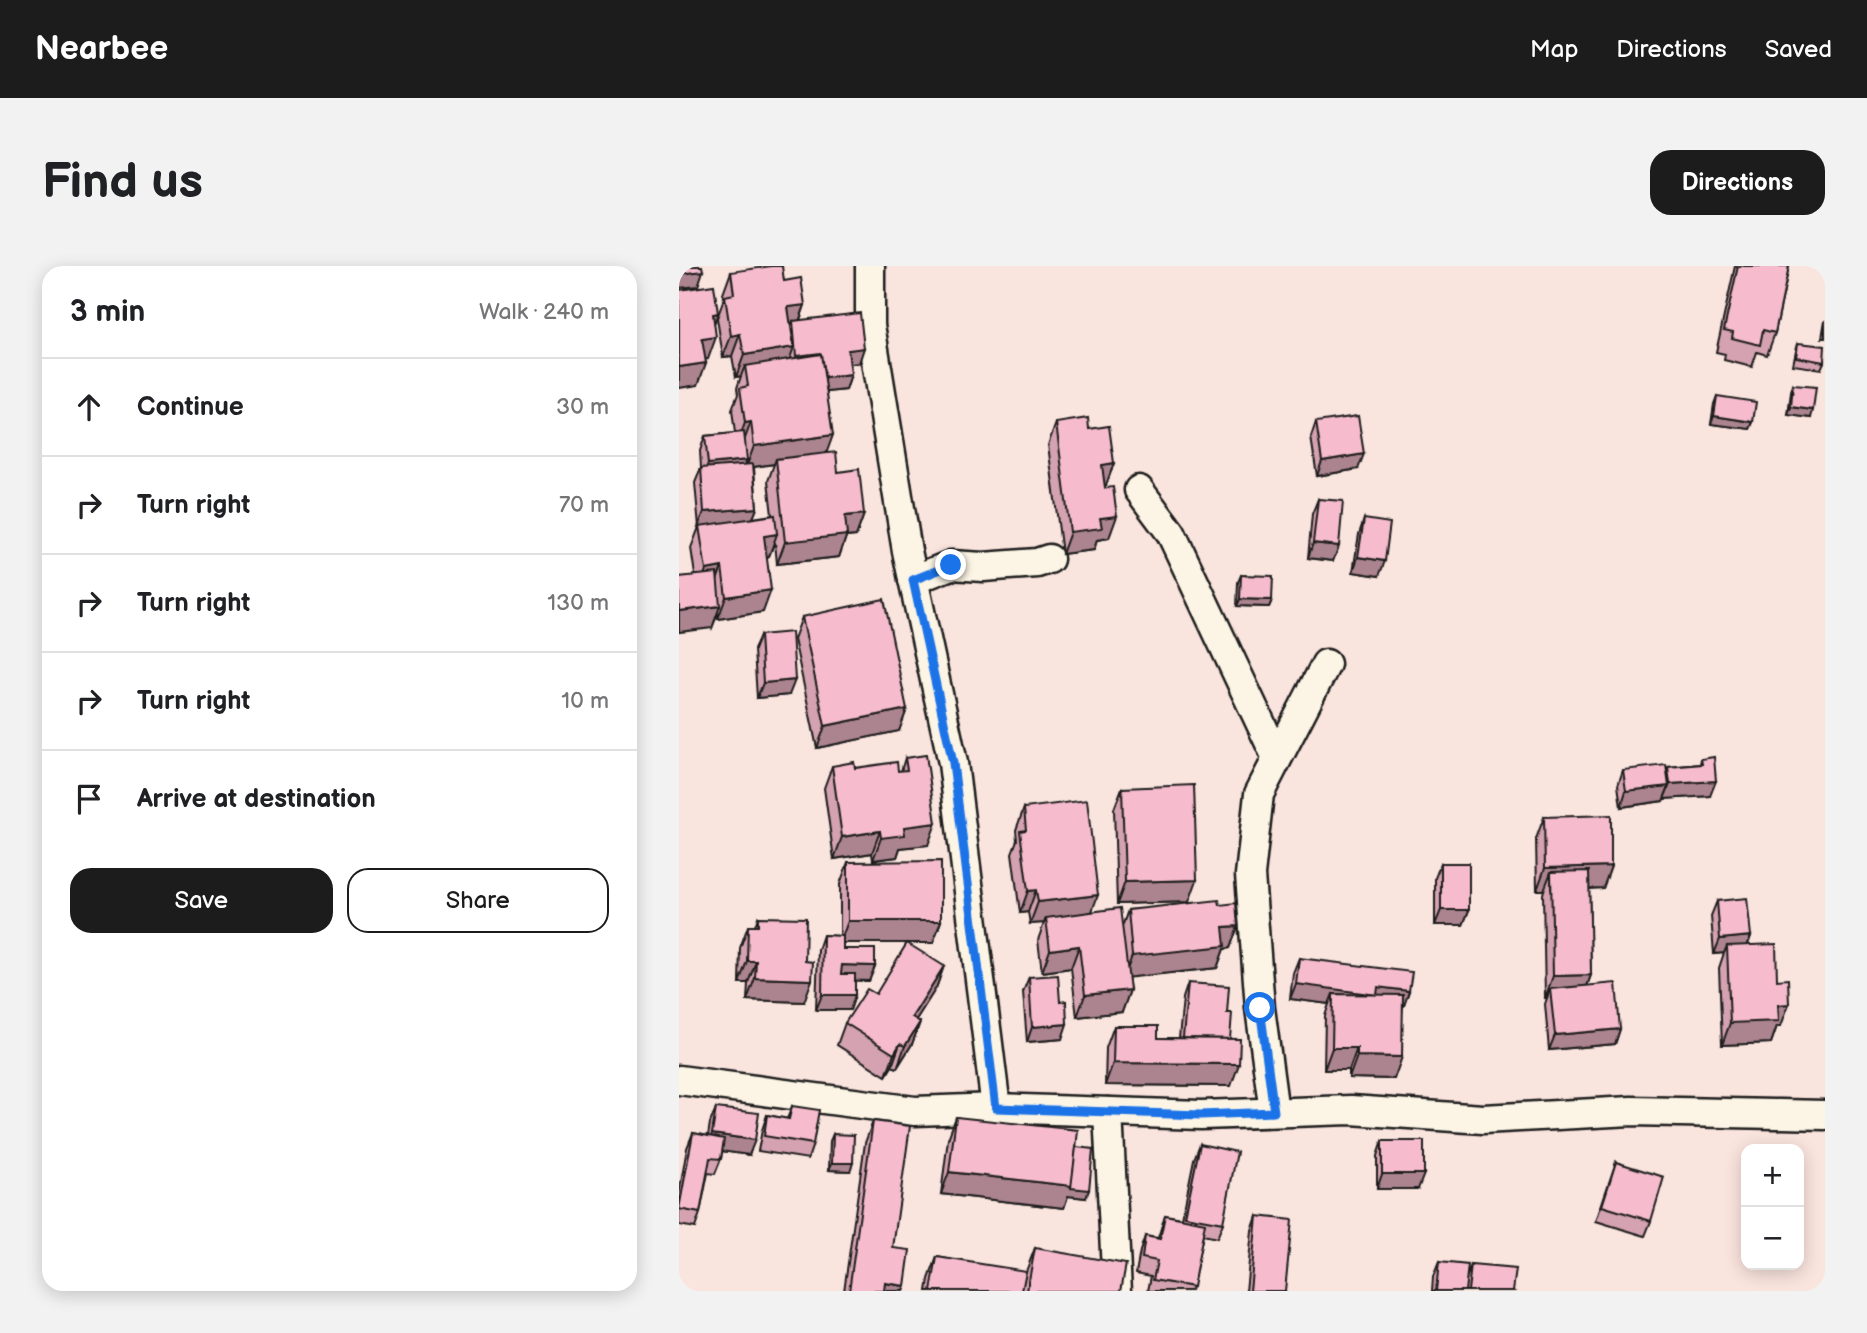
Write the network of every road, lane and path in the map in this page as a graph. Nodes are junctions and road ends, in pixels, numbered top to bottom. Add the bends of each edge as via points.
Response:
1 (870, 266) edge
2 (1139, 490) dead end
3 (1049, 559) dead end
4 (913, 580) junction
5 (1326, 664) dead end
6 (1277, 758) junction
7 (679, 1080) edge
8 (996, 1108) junction
9 (1108, 1112) junction
10 (1274, 1112) junction
11 (1825, 1115) edge
12 (1117, 1291) edge

1 - 4 street via 870,325
2 - 6 street via 1171,533
3 - 4 street via 983,567 951,565
4 - 8 street via 953,763
5 - 6 street
6 - 10 street via 1259,794 1250,874
7 - 8 street via 915,1111
8 - 9 street
9 - 10 street
9 - 12 street
10 - 11 street via 1351,1110 1483,1119 1631,1111

